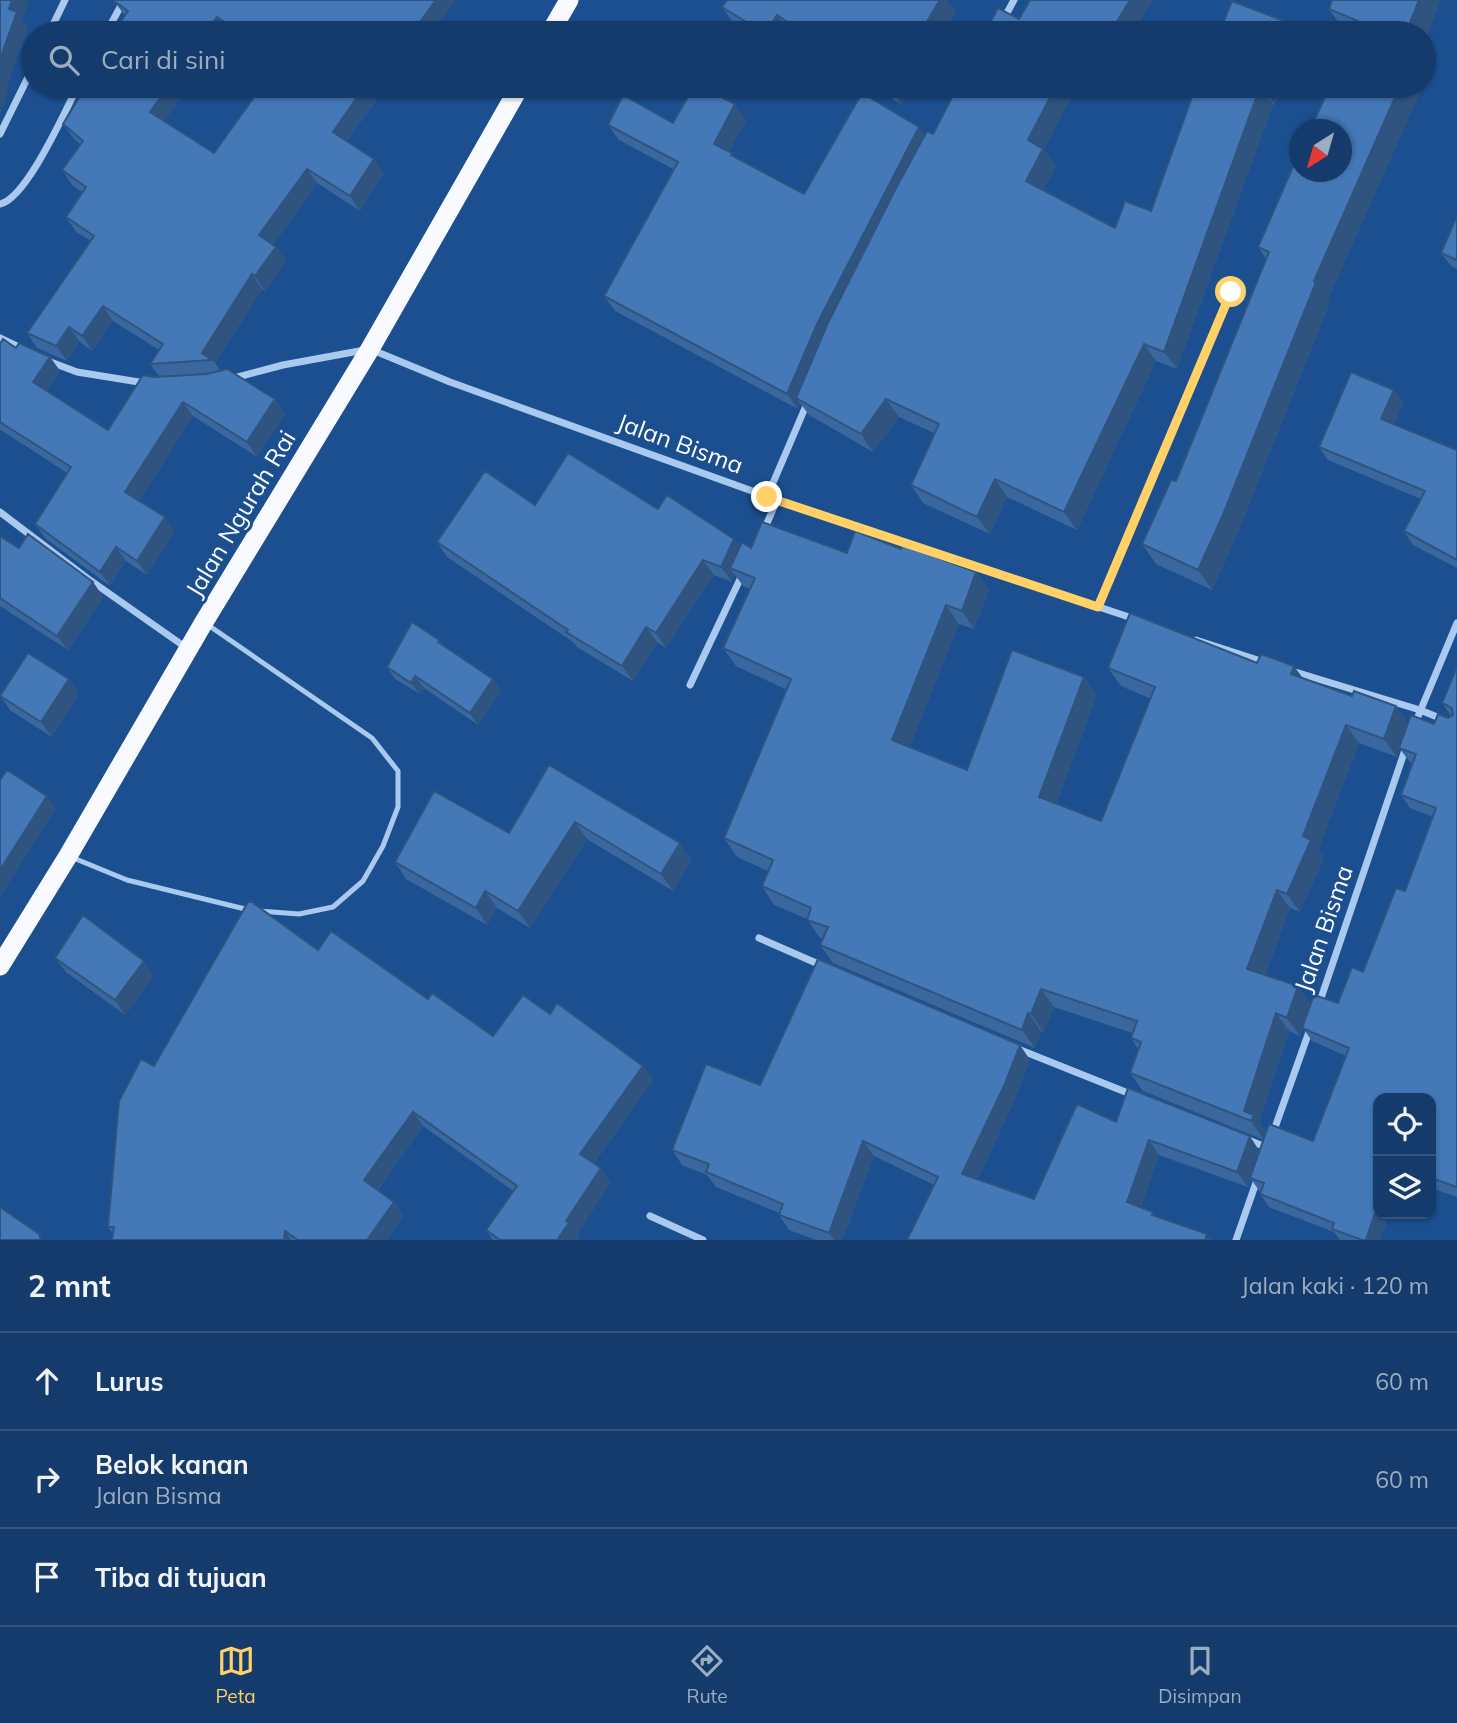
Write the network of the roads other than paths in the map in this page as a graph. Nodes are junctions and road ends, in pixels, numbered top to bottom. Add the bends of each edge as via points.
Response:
1 (65, 0) edge
2 (124, 0) edge
3 (569, 0) edge
4 (1014, 0) edge
5 (55, 21) edge
6 (113, 21) edge
7 (557, 21) edge
8 (1003, 21) edge
9 (21, 91) edge
10 (72, 98) edge
11 (513, 98) edge
12 (0, 134) edge
13 (0, 204) edge
14 (1231, 292) dead end
15 (0, 338) edge
16 (370, 349) junction
17 (217, 382) edge
18 (152, 383) edge
19 (814, 388) edge
20 (767, 497) junction
21 (777, 500) junction
22 (0, 512) edge
23 (761, 536) edge
24 (744, 572) edge
25 (1098, 607) junction
26 (204, 622) junction
27 (1149, 624) edge
28 (1457, 624) edge
29 (1187, 637) edge
30 (188, 649) junction
31 (1276, 666) edge
32 (1289, 670) edge
33 (690, 685) dead end
34 (1419, 710) junction
35 (1457, 725) edge
36 (68, 856) junction
37 (759, 939) dead end
38 (0, 966) edge
39 (832, 971) edge
40 (1015, 1047) edge
41 (1144, 1100) edge
42 (1243, 1138) edge
43 (1268, 1148) junction
44 (1264, 1160) edge
45 (1260, 1171) edge
46 (650, 1216) dead end
47 (703, 1240) edge
48 (1236, 1240) edge

1 - 5 street
2 - 6 street
3 - 7 highway
4 - 8 street
9 - 12 street
10 - 13 street via 33,172 22,188
11 - 16 highway, Jalan Ngurah Rai
14 - 25 street
15 - 18 street via 77,372
16 - 17 street
16 - 20 street, Jalan Bisma
16 - 26 highway, Jalan Ngurah Rai
19 - 20 street
20 - 21 street, Jalan Bisma
21 - 23 street
21 - 25 street, Jalan Bisma
22 - 30 street
24 - 33 street
25 - 27 street, Jalan Bisma
26 - 30 highway, Jalan Ngurah Rai
26 - 36 lane via 372,738 398,771 398,807 363,881 332,907 299,914 249,910 127,880
28 - 34 street, Jalan Bisma
29 - 31 street
30 - 36 highway, Jalan Ngurah Rai
32 - 34 street
34 - 35 street
34 - 43 street, Jalan Bisma
36 - 38 highway, Jalan Ngurah Rai
37 - 39 street
40 - 41 street
42 - 43 street
43 - 44 street, Jalan Bisma
45 - 48 street
46 - 47 street

